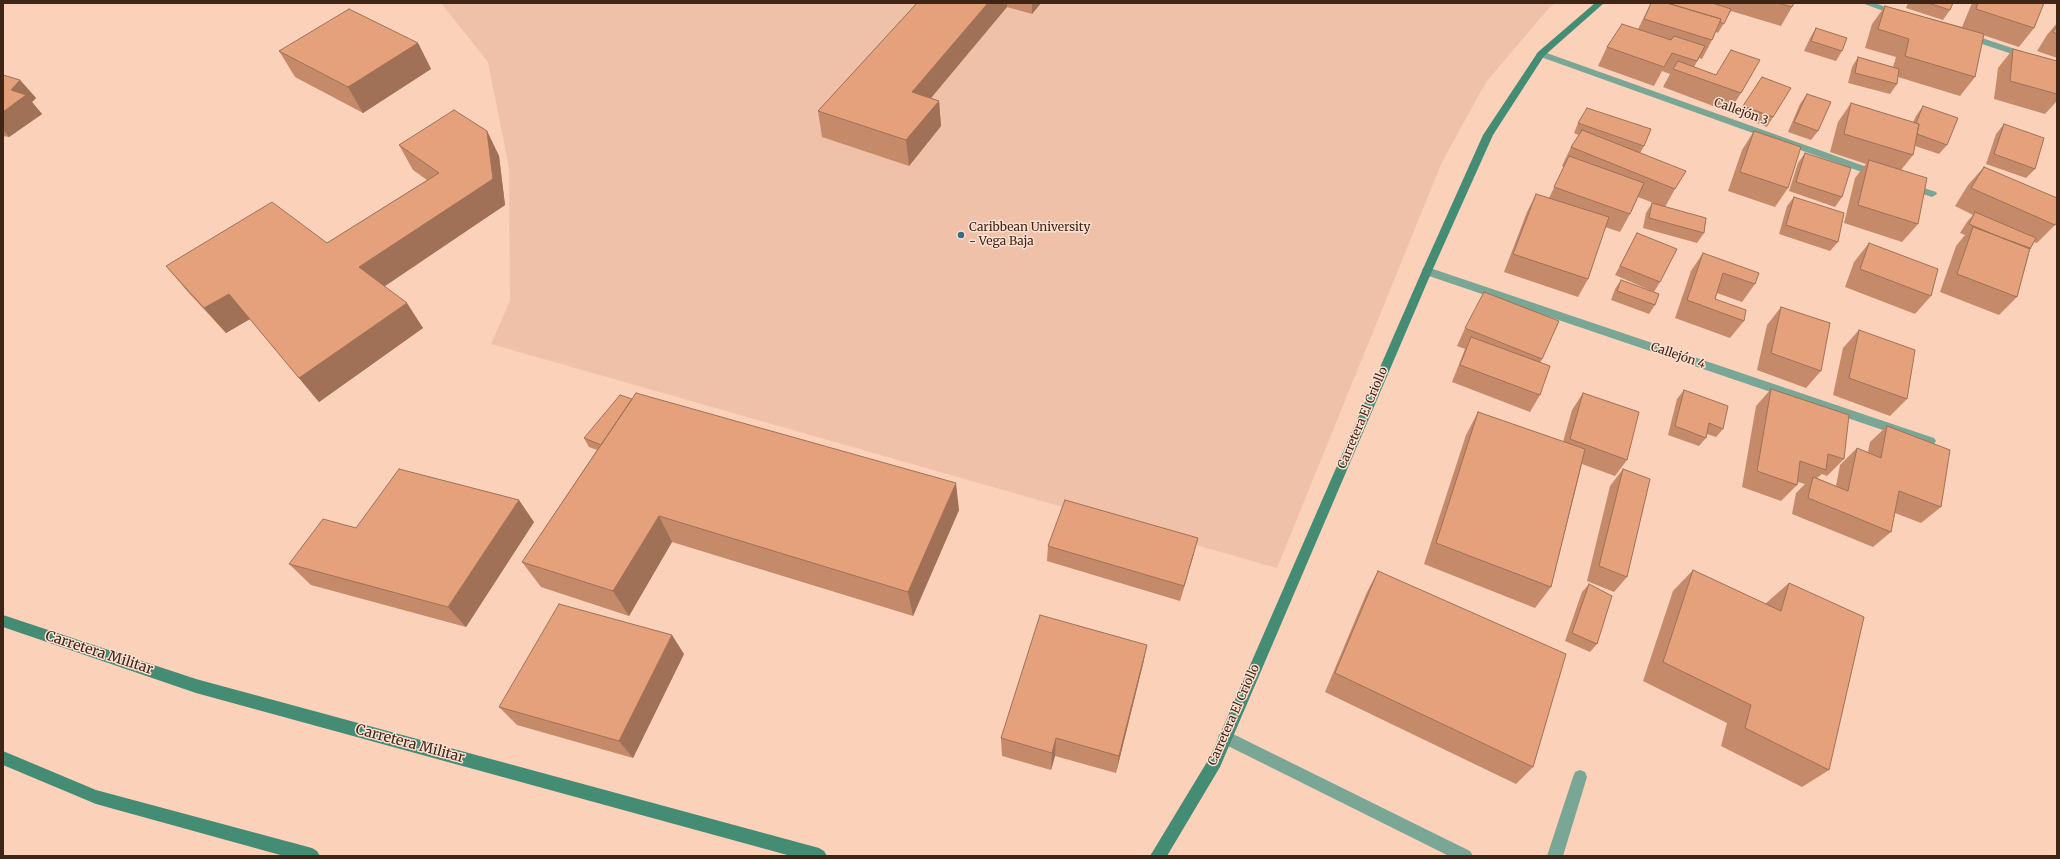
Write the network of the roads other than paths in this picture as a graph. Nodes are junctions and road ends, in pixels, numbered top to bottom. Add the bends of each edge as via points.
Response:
1 (1600, 3) edge
2 (1866, 3) edge
3 (1910, 18) edge
4 (1961, 34) edge
5 (1541, 54) junction
6 (2057, 66) edge
7 (1887, 178) edge
8 (1902, 183) edge
9 (1932, 194) dead end
10 (1427, 271) junction
11 (1930, 441) edge
12 (3, 621) edge
13 (1225, 738) junction
14 (3, 758) edge
15 (1580, 776) dead end
16 (312, 856) edge
17 (819, 856) edge
18 (1158, 856) edge
19 (1465, 856) edge
20 (1555, 856) edge

1 - 5 street, Carretera El Criollo
2 - 3 street
4 - 6 street
5 - 7 street, Callejón 3
5 - 10 street, Carretera El Criollo via 1488,135
8 - 9 street
10 - 11 street, Callejón 4
10 - 13 street, Carretera El Criollo
12 - 17 street, Carretera Militar via 196,686
13 - 18 street, Carretera El Criollo via 1215,762
13 - 19 street
14 - 16 street via 96,797
15 - 20 street

